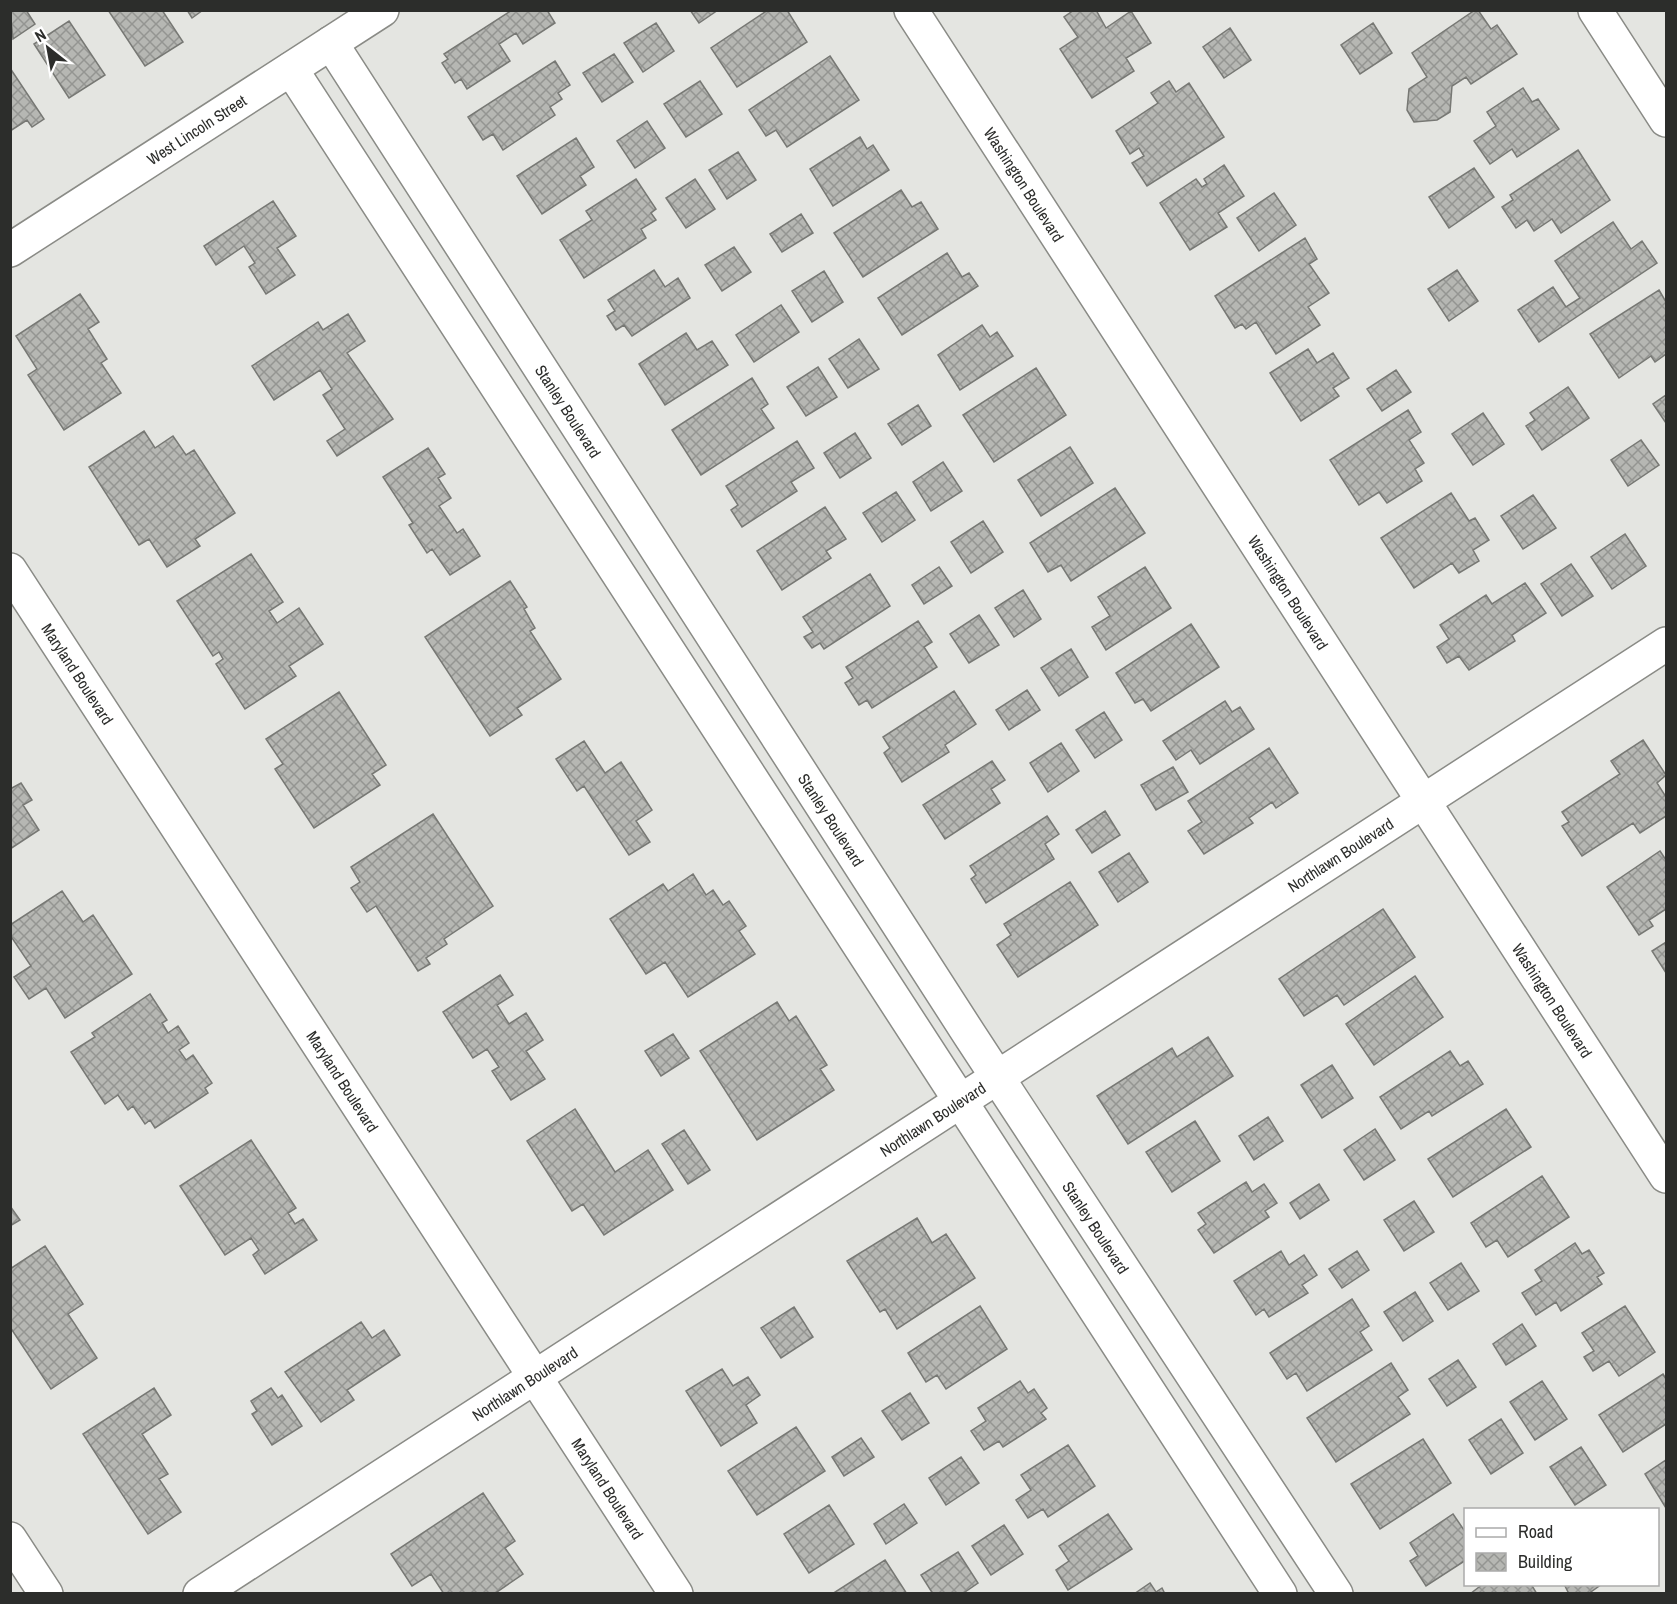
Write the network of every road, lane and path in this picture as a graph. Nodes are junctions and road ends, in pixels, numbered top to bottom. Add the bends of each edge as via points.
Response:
1 (381, 10) edge
2 (911, 10) edge
3 (1595, 10) edge
4 (331, 43) junction
5 (291, 69) junction
6 (1666, 120) edge
7 (10, 250) edge
8 (10, 570) edge
9 (697, 611) junction
10 (659, 636) junction
11 (1666, 644) edge
12 (1424, 801) junction
13 (998, 1076) junction
14 (960, 1101) junction
15 (1666, 1176) edge
16 (535, 1376) junction
17 (10, 1539) edge
18 (46, 1593) edge
19 (200, 1593) edge
20 (676, 1593) edge
21 (1280, 1593) edge
22 (1336, 1593) edge

1 - 4 street, West Lincoln Street
2 - 12 street, Washington Boulevard
3 - 6 street
4 - 5 street, West Lincoln Street
4 - 9 street, Stanley Boulevard
5 - 7 street, West Lincoln Street
5 - 10 street
8 - 16 street, Maryland Boulevard
9 - 10 street
9 - 13 street, Stanley Boulevard
10 - 14 street
11 - 12 street, Northlawn Boulevard
12 - 13 street, Northlawn Boulevard
12 - 15 street, Washington Boulevard
13 - 14 street, Northlawn Boulevard
13 - 22 street, Stanley Boulevard
14 - 16 street, Northlawn Boulevard
14 - 21 street
16 - 19 street, Northlawn Boulevard
16 - 20 street, Maryland Boulevard
17 - 18 street

